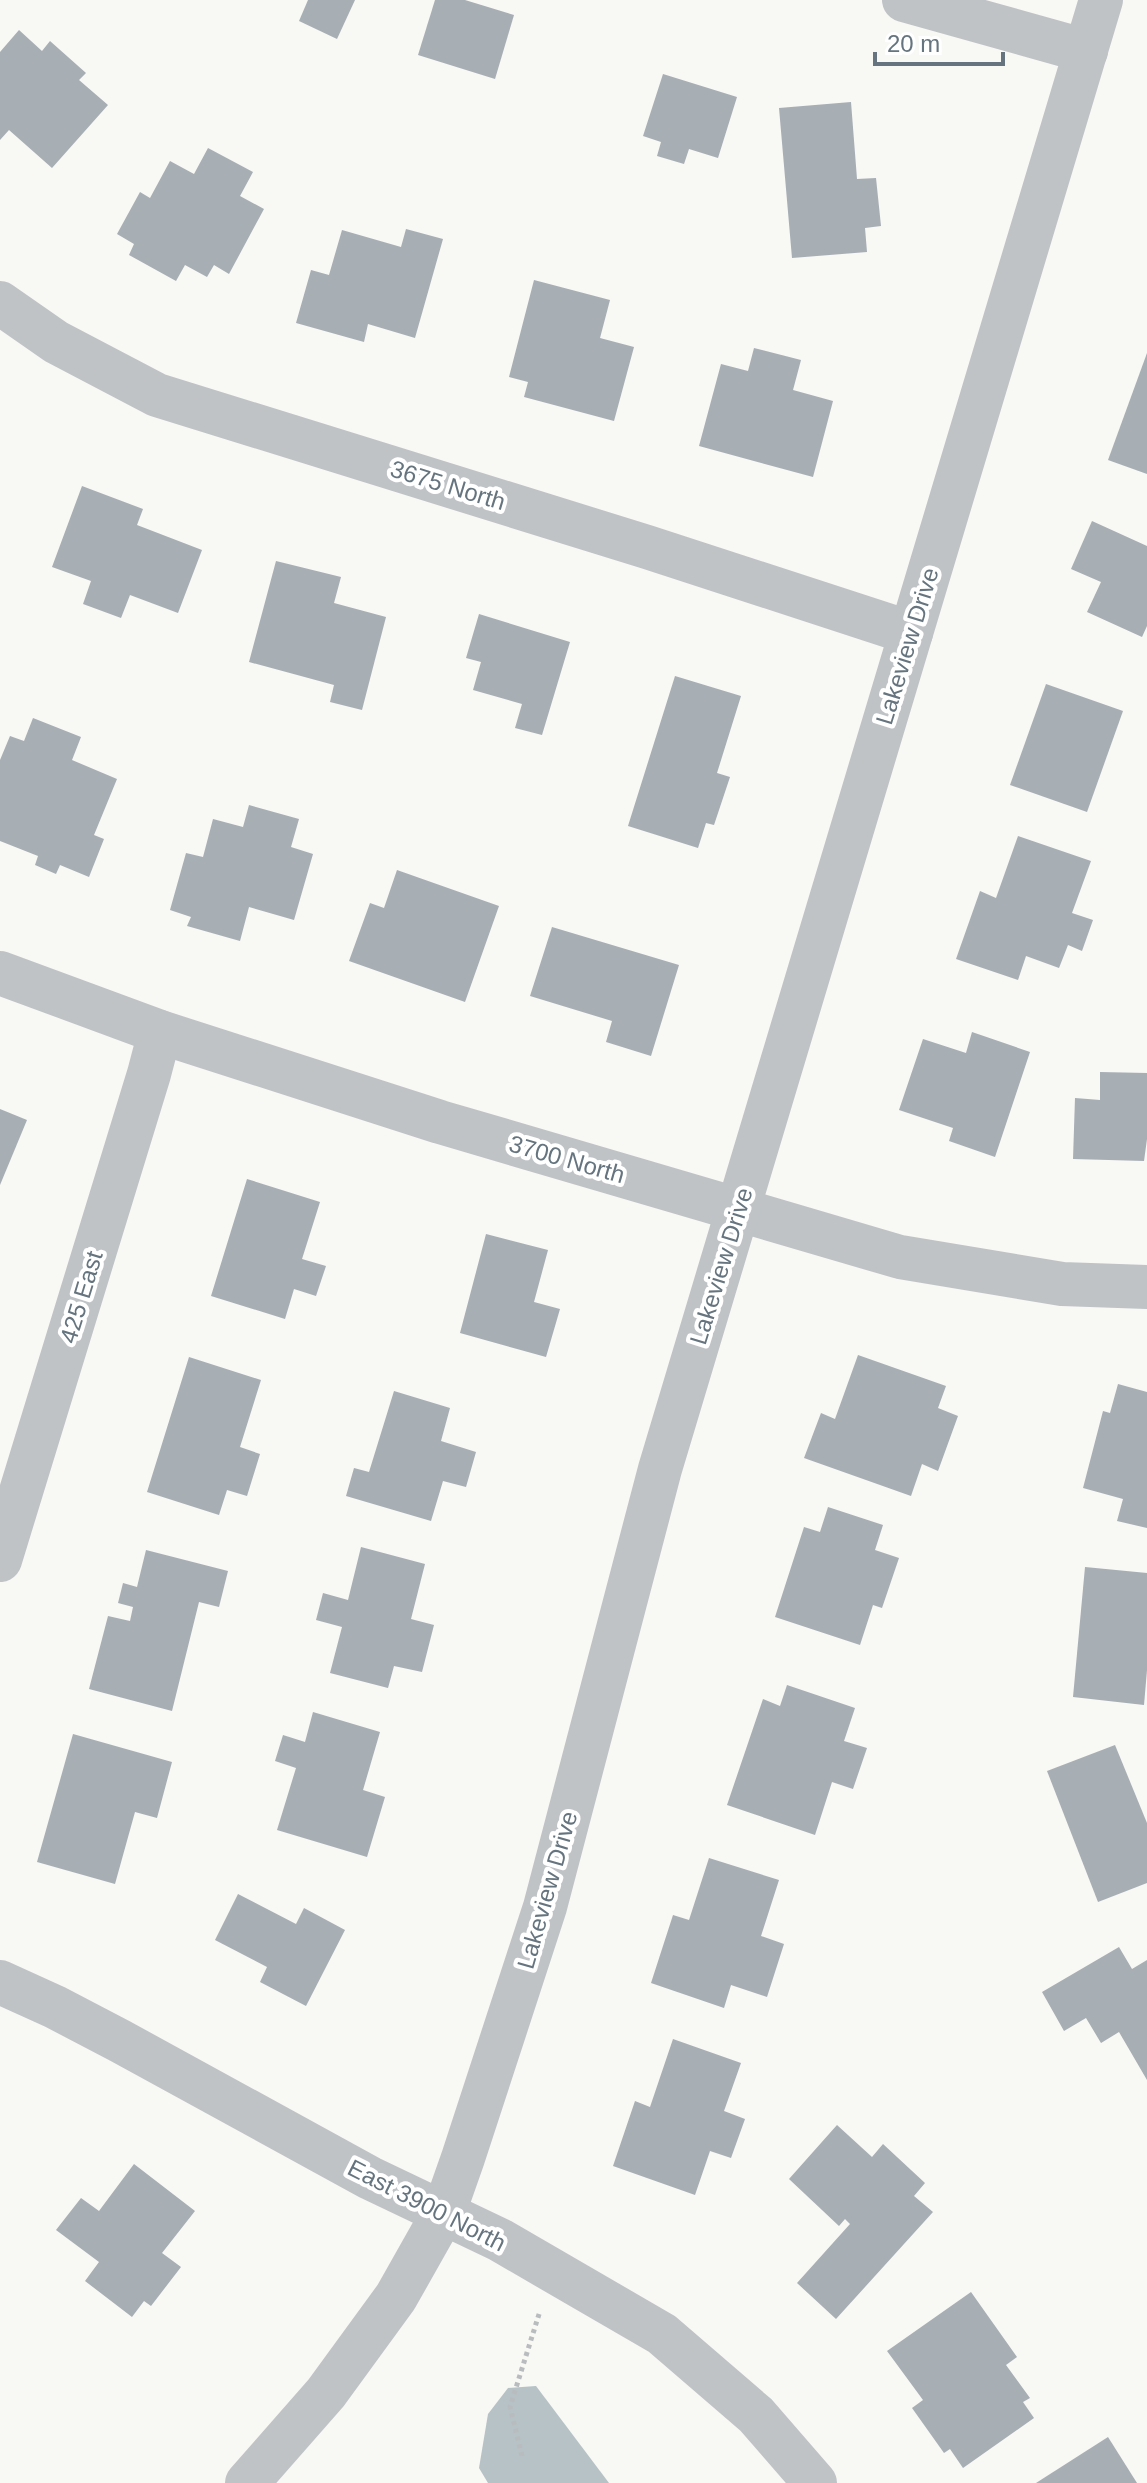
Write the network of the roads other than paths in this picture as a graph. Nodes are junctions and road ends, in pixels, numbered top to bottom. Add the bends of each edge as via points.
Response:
1 (904, 0) edge
2 (1101, 0) edge
3 (1086, 51) junction
4 (0, 303) edge
5 (911, 633) junction
6 (0, 973) edge
7 (160, 1032) junction
8 (738, 1209) junction
9 (1147, 1287) edge
10 (0, 1560) edge
11 (0, 1982) edge
12 (444, 2212) junction
13 (247, 2483) edge
14 (815, 2483) edge

1 - 3 street
2 - 3 street, Lakeview Drive
3 - 5 street, Lakeview Drive
4 - 5 street, 3675 North via 56,342 157,395
5 - 8 street, Lakeview Drive
6 - 7 street, 3700 North
7 - 8 street, 3700 North via 440,1122
7 - 10 street, 425 East
8 - 9 street, 3700 North via 900,1257 1062,1284
8 - 12 street, Lakeview Drive via 660,1469 545,1907
11 - 12 street, East 3900 North
12 - 13 street, Lakeview Drive via 396,2297 326,2393
12 - 14 street, East 3900 North via 662,2334 756,2415

